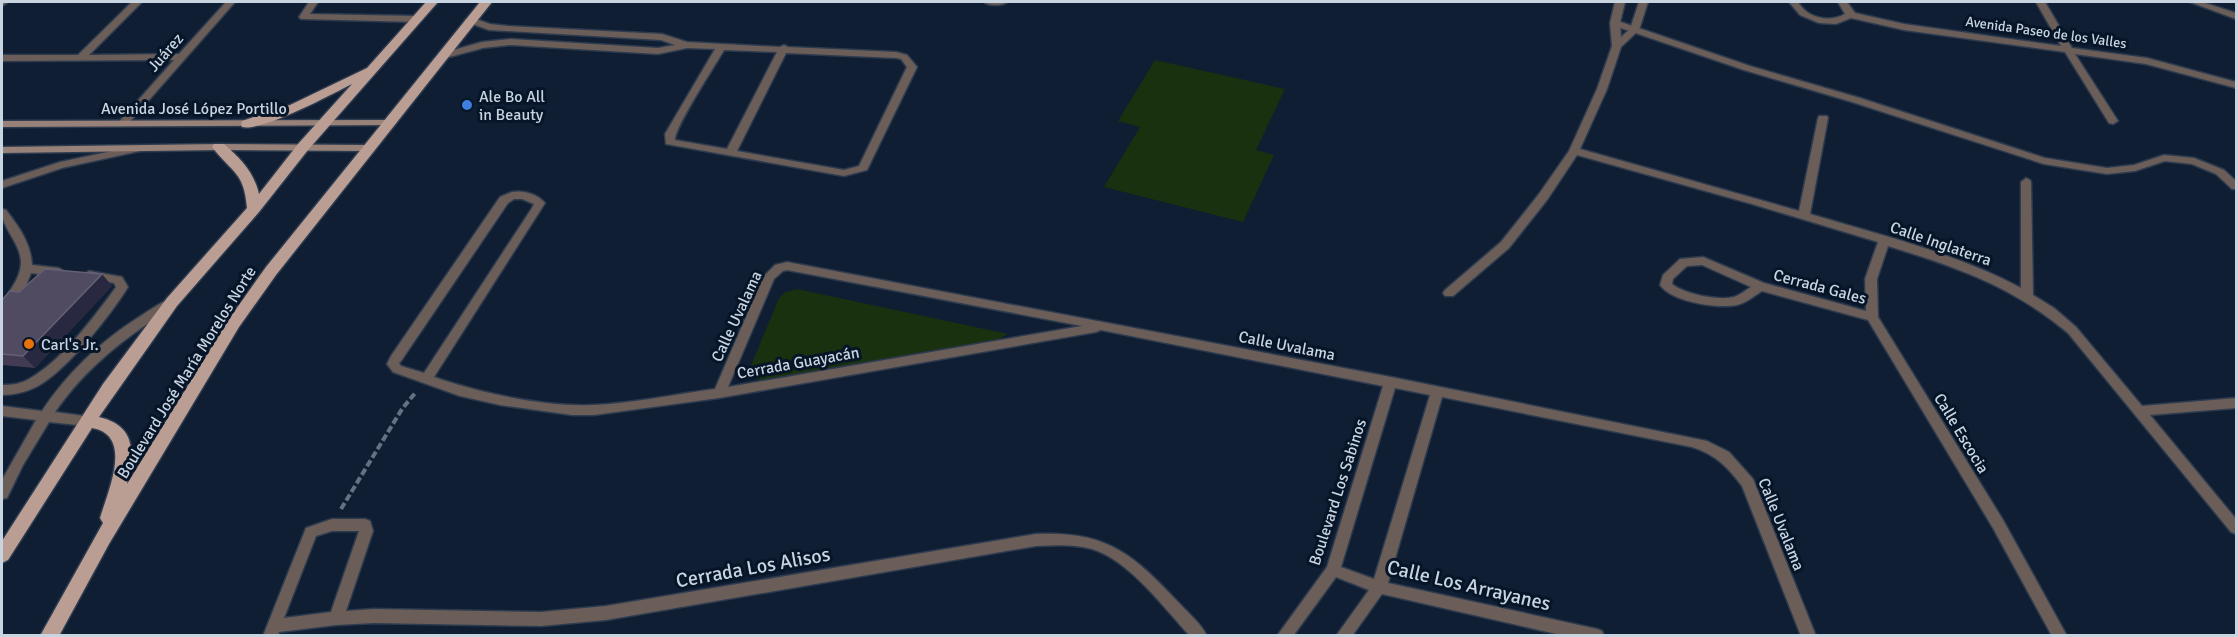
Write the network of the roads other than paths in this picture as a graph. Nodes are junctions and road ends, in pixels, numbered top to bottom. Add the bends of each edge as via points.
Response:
1 (136, 2) edge
2 (230, 2) edge
3 (313, 2) edge
4 (432, 2) edge
5 (486, 2) edge
6 (989, 2) edge
7 (1002, 2) edge
8 (1620, 2) edge
9 (1643, 2) edge
10 (1794, 2) edge
11 (1842, 2) edge
12 (2041, 2) edge
13 (2195, 2) edge
14 (1850, 15) junction
15 (2236, 16) edge
16 (417, 20) junction
17 (470, 20) junction
18 (1615, 23) junction
19 (1634, 30) junction
20 (577, 32) junction
21 (567, 45) junction
22 (687, 45) junction
23 (1617, 46) junction
24 (721, 47) junction
25 (784, 48) junction
26 (2067, 48) junction
27 (442, 56) junction
28 (81, 57) junction
29 (181, 57) junction
30 (2, 58) edge
31 (376, 67) junction
32 (2236, 85) edge
33 (1823, 118) dead end
34 (2113, 121) dead end
35 (123, 123) junction
36 (326, 123) junction
37 (387, 123) junction
38 (2, 124) edge
39 (247, 124) junction
40 (219, 147) junction
41 (303, 147) junction
42 (367, 148) junction
43 (136, 149) junction
44 (2, 150) edge
45 (1574, 151) junction
46 (730, 153) junction
47 (2026, 182) dead end
48 (2, 185) edge
49 (2236, 186) edge
50 (254, 209) junction
51 (2, 213) edge
52 (1804, 215) junction
53 (1884, 240) junction
54 (27, 268) junction
55 (1760, 286) junction
56 (1449, 293) dead end
57 (2027, 296) junction
58 (172, 302) junction
59 (2, 310) edge
60 (1872, 317) junction
61 (1105, 326) junction
62 (426, 380) junction
63 (1391, 382) junction
64 (2, 390) edge
65 (1437, 392) junction
66 (719, 393) junction
67 (2236, 403) edge
68 (2, 411) edge
69 (2140, 411) junction
70 (47, 415) junction
71 (87, 421) junction
72 (2, 494) edge
73 (2236, 528) edge
74 (103, 538) junction
75 (2, 555) edge
76 (1333, 570) junction
77 (1379, 587) junction
78 (336, 618) junction
79 (273, 631) edge
80 (50, 636) edge
81 (1200, 636) edge
82 (1284, 636) edge
83 (1343, 636) edge
84 (1597, 636) edge
85 (1809, 636) edge
86 (2061, 636) edge

1 - 28 street
2 - 29 street, Juárez
3 - 16 street via 304,17
4 - 16 main road
5 - 17 main road, Boulevard José María Morelos Norte
6 - 7 street
8 - 18 street
9 - 19 street
10 - 14 street via 1800,11 1815,19 1840,21
11 - 14 street
12 - 26 street
13 - 15 street
14 - 26 street, Avenida Paseo de los Valles via 1904,27
16 - 31 main road
17 - 20 street via 489,27
17 - 27 main road, Boulevard José María Morelos Norte
18 - 19 street
18 - 23 street
19 - 23 street
19 - 49 street via 2044,161 2107,171 2135,168 2164,158 2194,160 2220,172
20 - 21 street
20 - 22 street via 662,37
21 - 22 street via 658,51
21 - 27 street via 511,42
22 - 24 street
23 - 45 street
24 - 25 street
24 - 46 street via 670,134 670,142
25 - 46 street
25 - 46 street via 896,55 904,57 912,67 863,168 844,173
26 - 32 street, Avenida Paseo de los Valles via 2147,61
26 - 34 street
27 - 37 main road, Boulevard José María Morelos Norte
28 - 29 street
28 - 30 street
29 - 35 street, Juárez
31 - 36 main road
31 - 39 main road via 303,104
33 - 52 street
35 - 38 main road, Avenida José López Portillo
35 - 39 main road, Avenida José López Portillo
36 - 37 main road, Avenida José López Portillo
36 - 39 main road, Avenida José López Portillo
36 - 41 main road
37 - 42 main road, Boulevard José María Morelos Norte
40 - 41 main road
40 - 43 main road
40 - 50 main road via 250,181
41 - 42 main road
41 - 50 main road
42 - 74 main road, Boulevard José María Morelos Norte via 234,323
43 - 44 main road
43 - 48 street via 60,165
45 - 52 street, Calle Inglaterra
45 - 56 street via 1505,245
47 - 57 street
50 - 58 main road
51 - 54 street via 22,240
52 - 53 street, Calle Inglaterra
53 - 57 street, Calle Inglaterra via 1942,257
53 - 60 street, Calle Escocia via 1871,279
54 - 59 street via 25,280
54 - 64 street via 118,280 123,287 81,339 35,382
55 - 55 street, Cerrada Gales via 1712,263 1691,260 1667,278 1666,285 1678,294 1723,302 1738,301
55 - 60 street, Cerrada Gales
57 - 69 street, Calle Inglaterra via 2072,330
58 - 70 street via 134,325 86,364
58 - 71 main road
60 - 86 street, Calle Escocia
61 - 63 street, Calle Uvalama
61 - 66 street, Cerrada Guayacán
61 - 66 street, Calle Uvalama via 787,266 769,277
62 - 62 street, Cerrada Guayacán via 537,209 540,203 535,199 517,194 504,200 395,359 397,369
62 - 66 street, Cerrada Guayacán via 500,400 572,410 622,408
63 - 65 street, Calle Uvalama
63 - 76 street, Boulevard Los Sabinos
65 - 77 street
65 - 85 street, Calle Uvalama via 1692,442 1721,452 1748,483
67 - 69 street
68 - 70 street
69 - 73 street, Calle Inglaterra
70 - 71 street
70 - 72 street
71 - 74 main road via 108,425 120,433 124,449 121,477
71 - 75 main road
74 - 80 main road, Boulevard José María Morelos Norte
76 - 77 street, Calle Los Arrayanes
76 - 82 street, Boulevard Los Sabinos
77 - 83 street
77 - 84 street, Calle Los Arrayanes
78 - 79 street, Cerrada Los Alisos
78 - 79 street via 365,525 332,525 311,532
78 - 81 street, Cerrada Los Alisos via 406,615 541,619 606,614 1065,538 1101,546 1122,557

